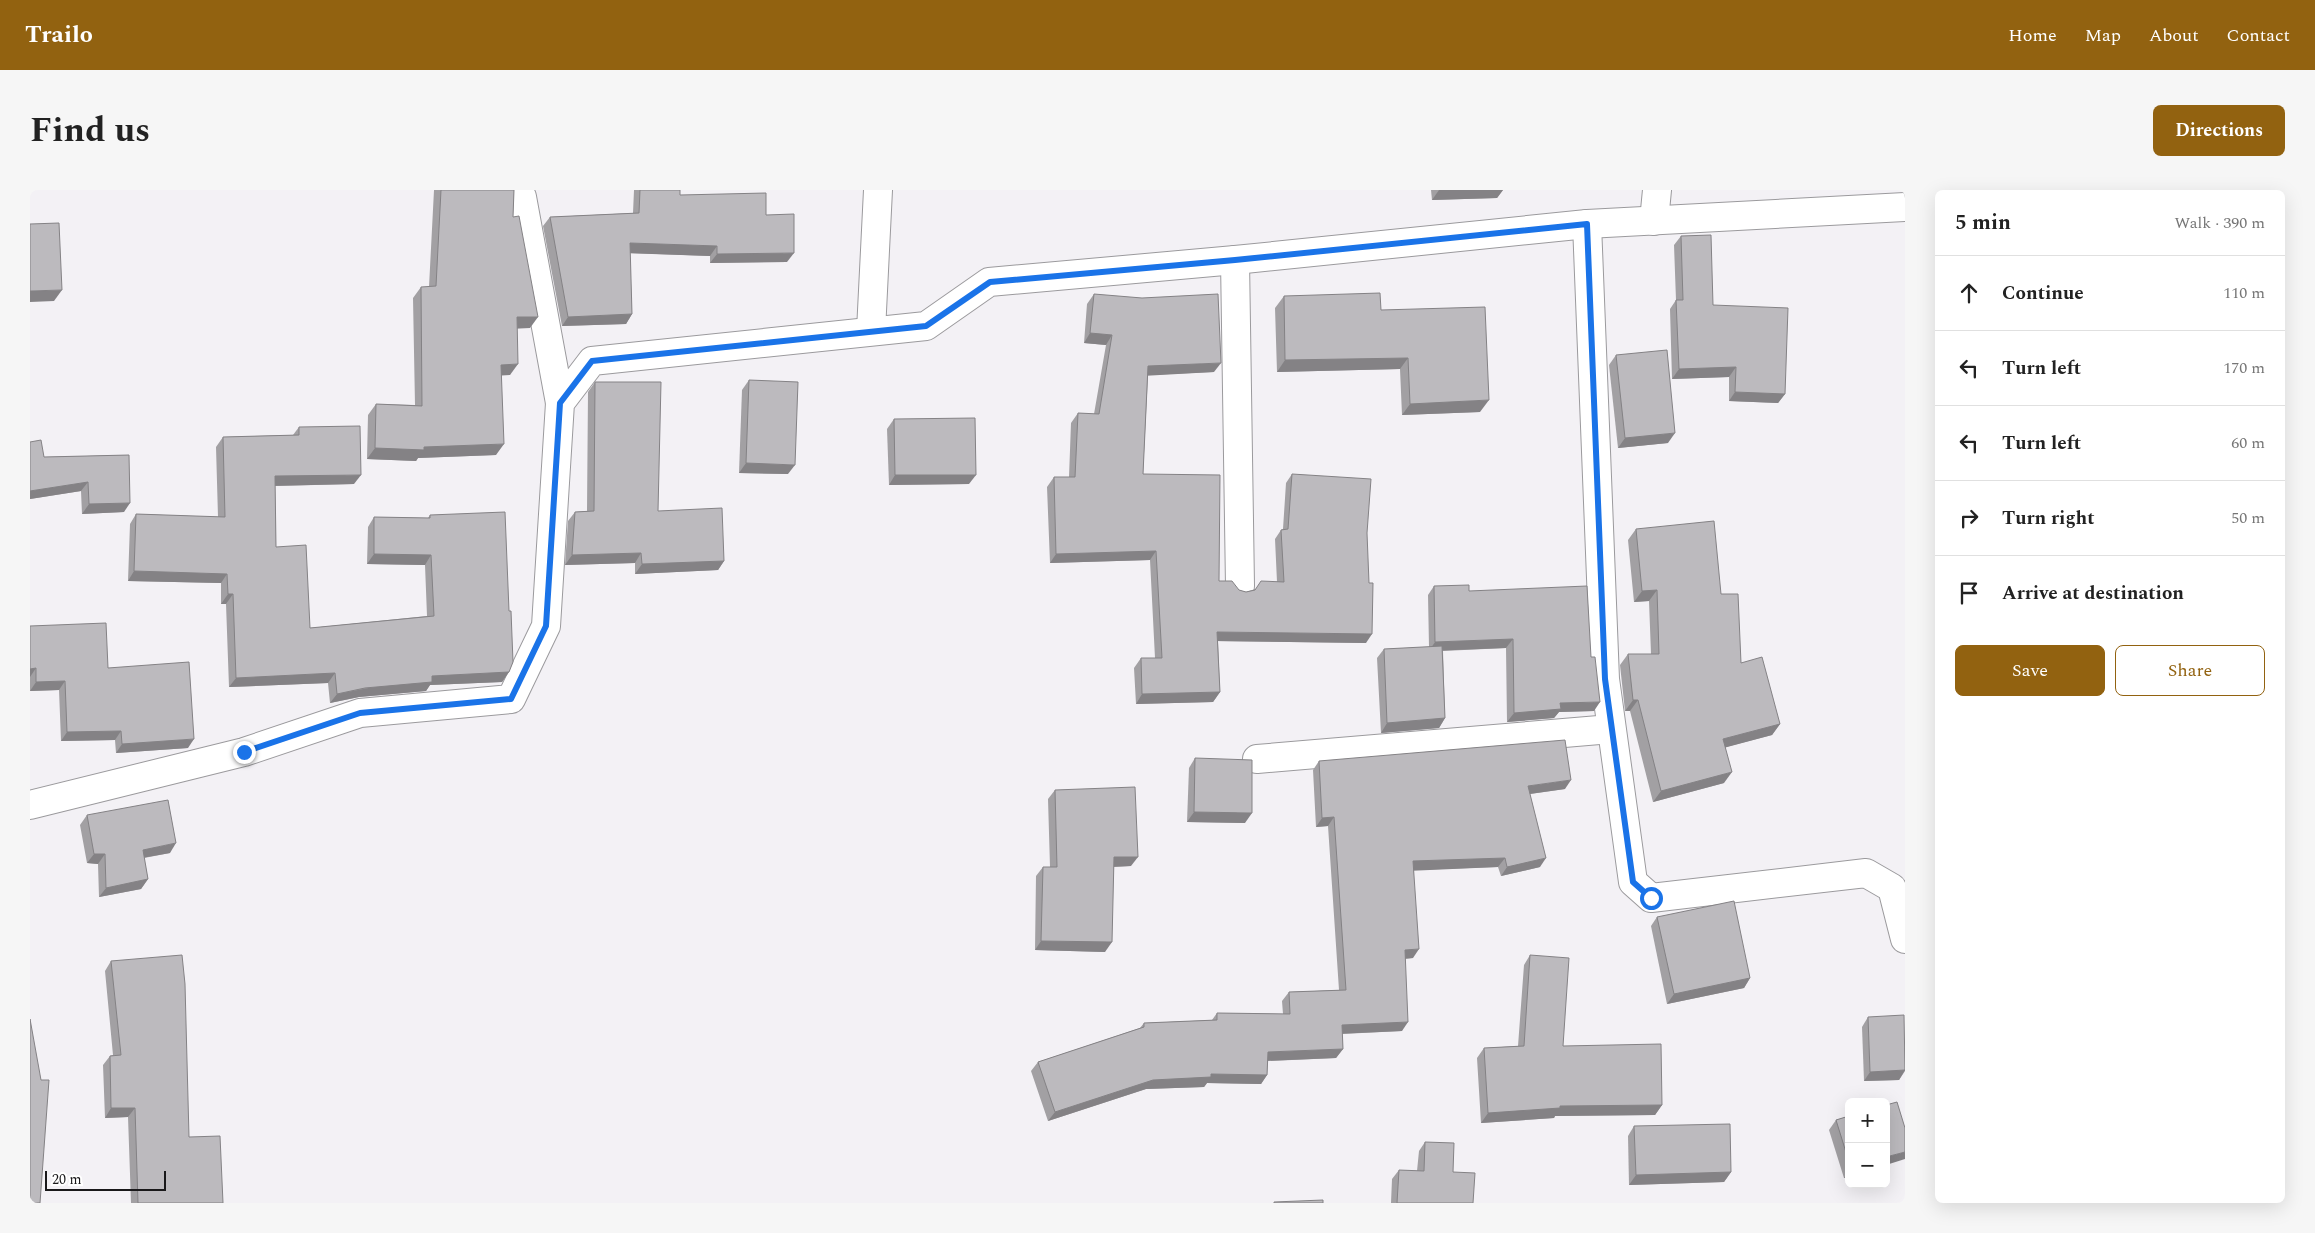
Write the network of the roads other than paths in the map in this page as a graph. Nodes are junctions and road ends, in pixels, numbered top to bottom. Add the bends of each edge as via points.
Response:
1 (878, 190) edge
2 (1657, 190) edge
3 (522, 197) dead end
4 (1905, 207) edge
5 (1654, 221) junction
6 (1587, 224) junction
7 (1235, 260) junction
8 (871, 331) junction
9 (560, 403) junction
10 (1240, 586) dead end
11 (1611, 729) junction
12 (1257, 759) dead end
13 (30, 805) edge
14 (1905, 939) edge

1 - 8 street
2 - 5 street
3 - 9 street
4 - 5 street
5 - 6 street
6 - 7 street
6 - 11 street via 1605,679
7 - 8 street via 990,282 926,326
7 - 10 street
8 - 9 street via 592,361
9 - 13 street via 546,626 511,699 360,713 244,752
11 - 12 street
11 - 14 street via 1633,882 1651,898 1866,873 1892,888

